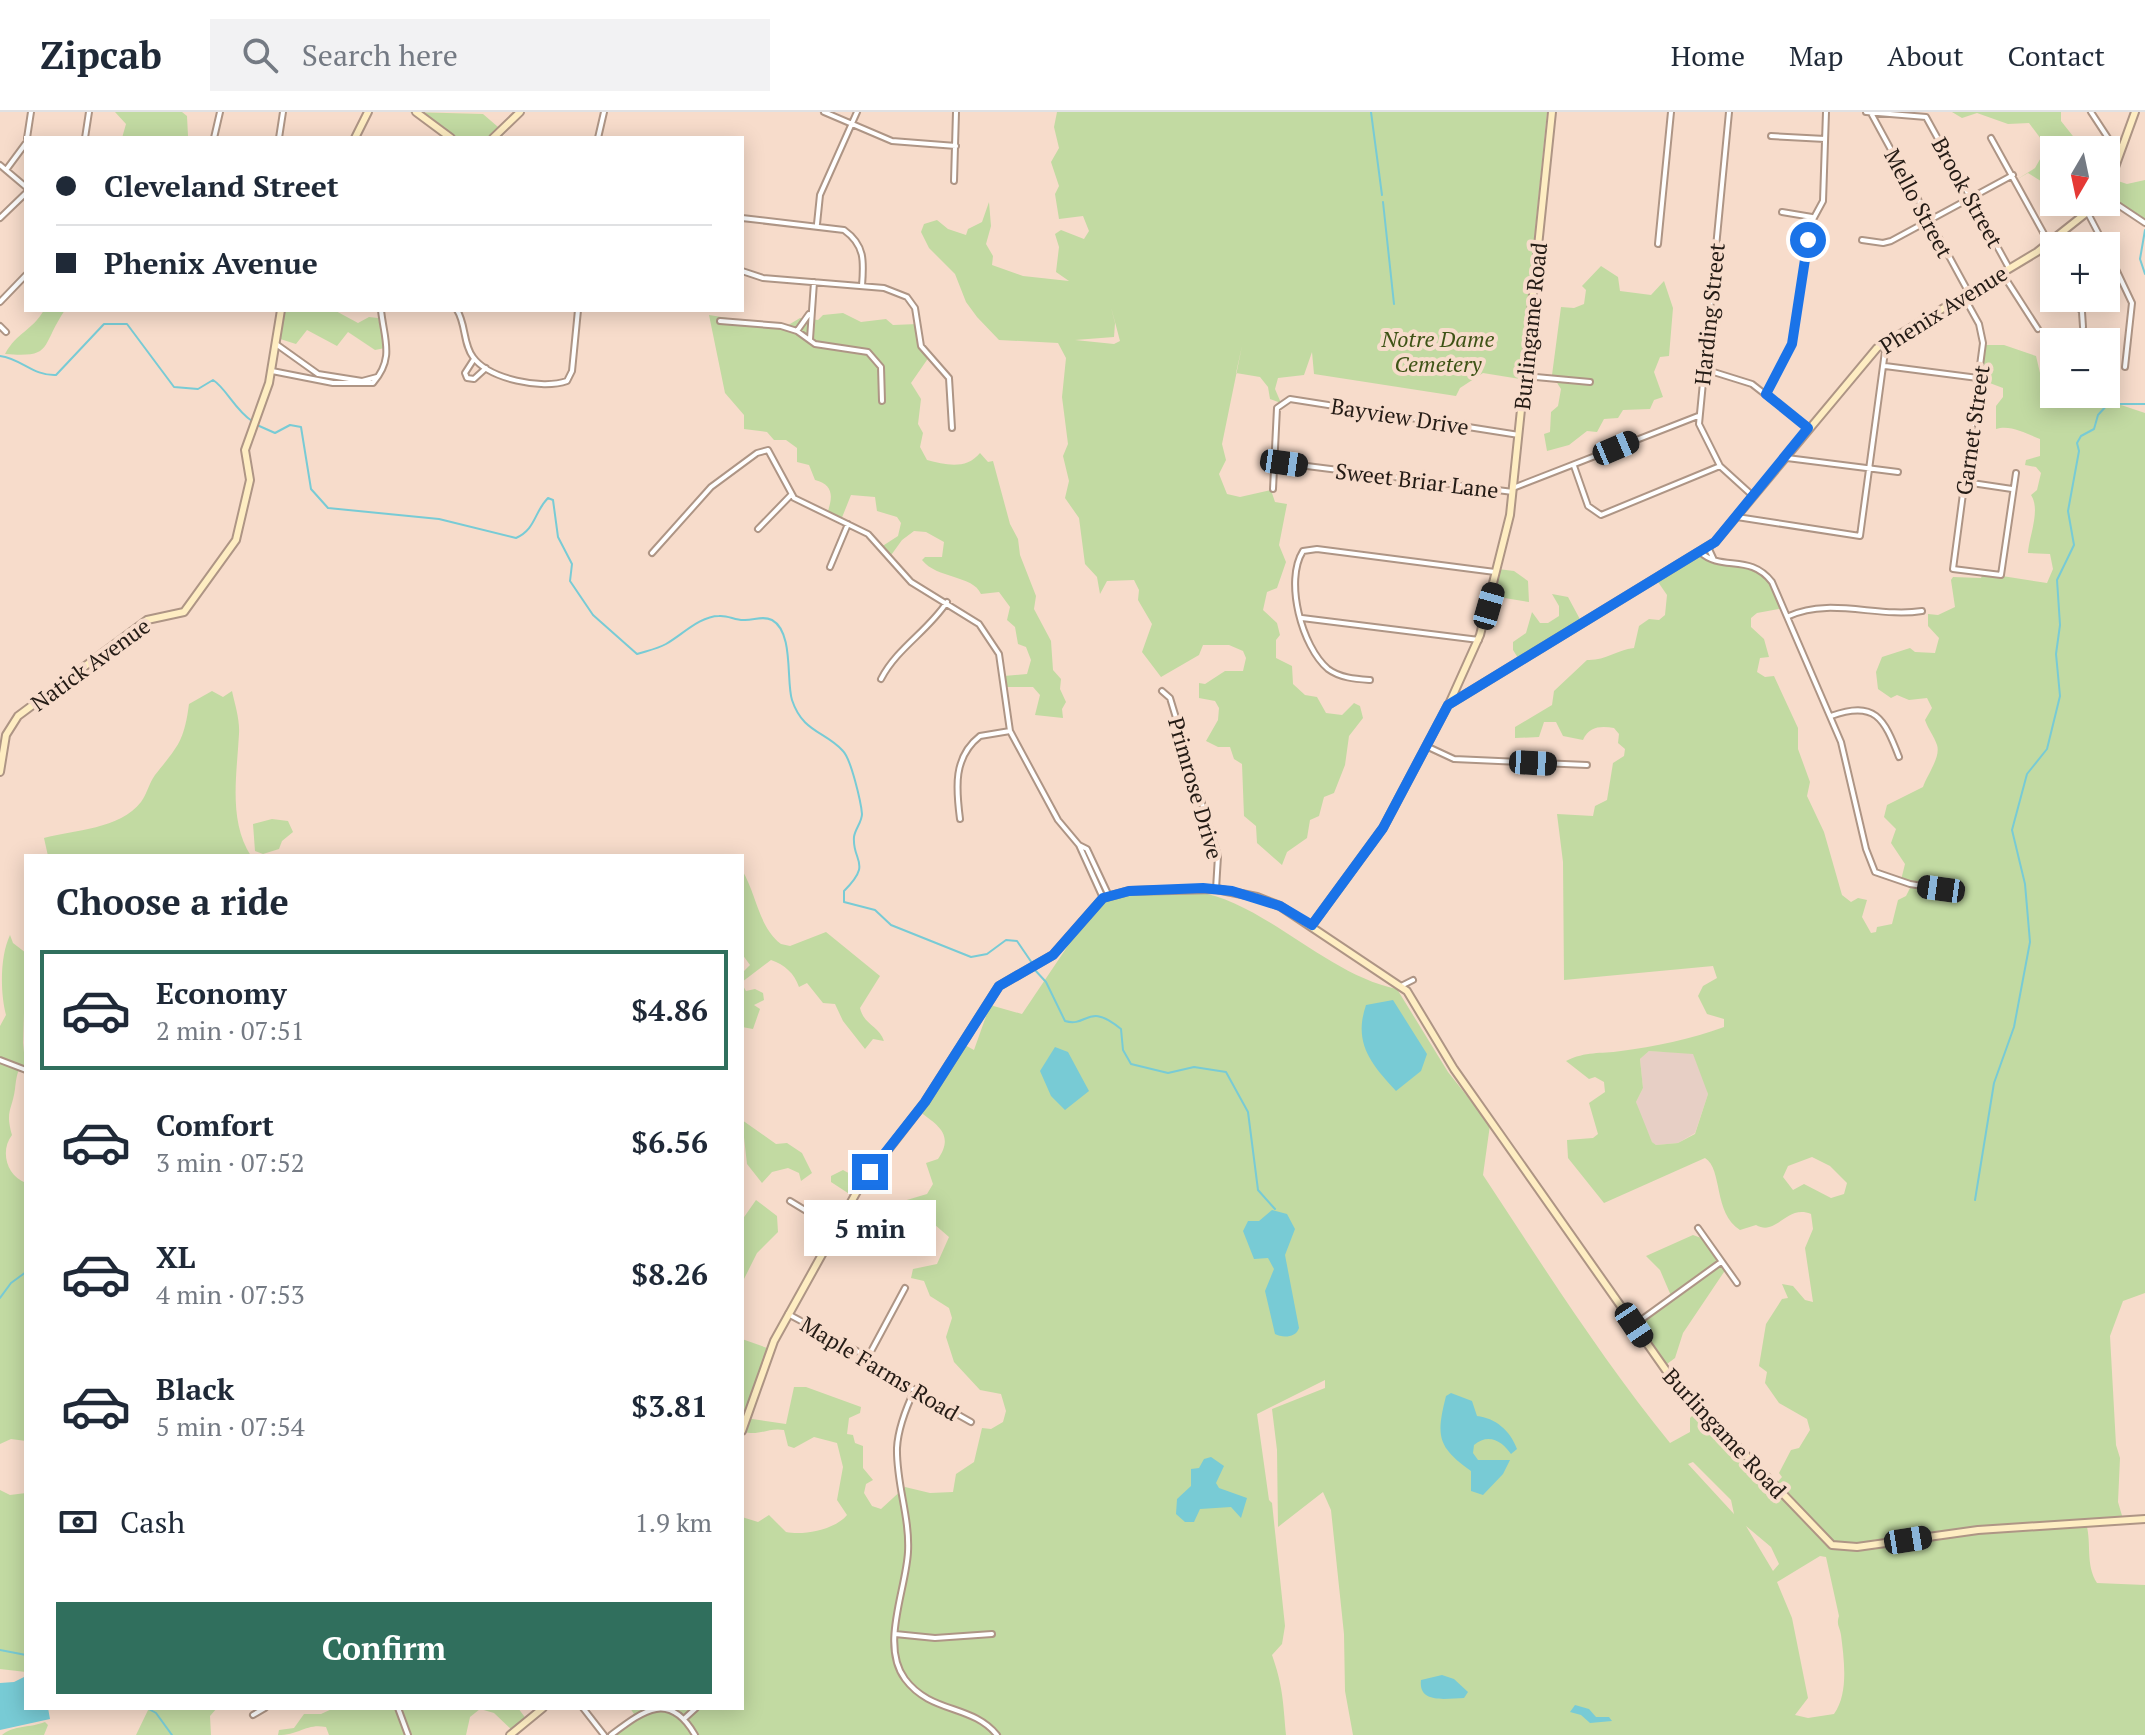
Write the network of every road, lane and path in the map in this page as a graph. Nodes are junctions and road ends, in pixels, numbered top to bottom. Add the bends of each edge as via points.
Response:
1 (31, 112) edge
2 (89, 112) edge
3 (220, 112) edge
4 (283, 112) edge
5 (368, 112) edge
6 (416, 112) edge
7 (520, 112) edge
8 (604, 112) edge
9 (824, 112) edge
10 (857, 112) edge
11 (956, 112) edge
12 (1552, 112) edge
13 (1671, 112) edge
14 (1729, 112) edge
15 (1826, 112) edge
16 (1869, 112) edge
17 (2091, 112) edge
18 (2135, 112) edge
19 (1926, 117) joint
20 (851, 124) junction
21 (27, 136) edge
22 (85, 136) edge
23 (214, 136) edge
24 (279, 136) edge
25 (356, 136) edge
26 (448, 136) edge
27 (495, 136) edge
28 (598, 136) edge
29 (1771, 136) dead end
30 (1991, 138) dead end
31 (1825, 139) junction
32 (24, 144) edge
33 (956, 146) junction
34 (2124, 148) junction
35 (2120, 158) edge
36 (0, 165) edge
37 (6, 170) junction
38 (2013, 175) junction
39 (954, 181) dead end
40 (24, 188) edge
41 (24, 192) edge
42 (1970, 197) junction
43 (2120, 204) edge
44 (1782, 212) dead end
45 (2084, 216) edge
46 (1812, 217) junction
47 (0, 218) edge
48 (744, 218) edge
49 (1929, 220) junction
50 (2145, 223) edge
51 (817, 224) junction
52 (2041, 232) edge
53 (2063, 232) edge
54 (1862, 240) dead end
55 (1658, 244) dead end
56 (2040, 248) edge
57 (2005, 270) junction
58 (744, 272) edge
59 (24, 277) edge
60 (2120, 277) edge
61 (814, 282) junction
62 (862, 286) junction
63 (1966, 294) junction
64 (0, 302) edge
65 (281, 312) edge
66 (381, 312) edge
67 (459, 312) edge
68 (578, 312) edge
69 (811, 312) junction
70 (2082, 312) edge
71 (720, 321) dead end
72 (0, 326) edge
73 (2083, 327) dead end
74 (2038, 329) dead end
75 (797, 331) junction
76 (6, 332) dead end
77 (810, 340) junction
78 (1886, 341) junction
79 (276, 344) junction
80 (474, 359) junction
81 (1885, 366) junction
82 (2125, 367) dead end
83 (486, 368) junction
84 (1704, 369) junction
85 (271, 370) junction
86 (379, 376) junction
87 (1525, 376) junction
88 (1979, 379) junction
89 (1590, 382) dead end
90 (1766, 394) junction
91 (882, 401) dead end
92 (1698, 416) junction
93 (952, 428) dead end
94 (1808, 428) junction
95 (1519, 435) junction
96 (1784, 457) junction
97 (1275, 462) junction
98 (1574, 466) junction
99 (1720, 466) junction
100 (1869, 470) junction
101 (1898, 472) dead end
102 (2016, 473) dead end
103 (1965, 482) junction
104 (1273, 489) dead end
105 (2012, 489) junction
106 (1513, 490) junction
107 (791, 495) junction
108 (1753, 496) junction
109 (1737, 517) junction
110 (848, 524) junction
111 (758, 529) dead end
112 (1708, 547) junction
113 (1700, 552) junction
114 (652, 553) dead end
115 (1714, 560) junction
116 (830, 567) dead end
117 (1497, 573) junction
118 (947, 602) junction
119 (1922, 611) dead end
120 (1789, 616) junction
121 (1302, 618) junction
122 (1479, 640) junction
123 (881, 679) dead end
124 (1370, 680) dead end
125 (1162, 691) dead end
126 (1448, 705) junction
127 (1831, 716) junction
128 (1010, 731) junction
129 (1426, 746) junction
130 (1899, 757) dead end
131 (1587, 765) dead end
132 (0, 772) edge
133 (960, 819) dead end
134 (1216, 889) junction
135 (1941, 889) dead end
136 (1106, 897) junction
137 (1312, 925) junction
138 (1413, 980) dead end
139 (1401, 986) junction
140 (0, 1060) edge
141 (24, 1069) edge
142 (790, 1201) dead end
143 (1698, 1228) dead end
144 (836, 1229) junction
145 (1721, 1262) junction
146 (1737, 1283) dead end
147 (905, 1288) dead end
148 (788, 1314) junction
149 (1634, 1325) junction
150 (868, 1357) junction
151 (915, 1389) junction
152 (971, 1422) dead end
153 (744, 1425) edge
154 (2145, 1519) edge
155 (895, 1634) junction
156 (992, 1634) dead end
157 (262, 1710) edge
158 (399, 1710) edge
159 (541, 1710) edge
160 (585, 1710) edge
161 (694, 1710) edge
162 (253, 1715) dead end
163 (685, 1718) junction
164 (408, 1735) edge
165 (510, 1735) edge
166 (604, 1735) edge
167 (611, 1735) edge
168 (695, 1735) edge
169 (997, 1735) edge

1 - 21 street
2 - 22 street
3 - 23 street
4 - 24 street
5 - 25 street
6 - 26 street
7 - 27 street
8 - 28 street
9 - 20 street
10 - 20 street
11 - 33 street
12 - 87 street, Burlingame Road
13 - 55 street
14 - 84 street, Harding Street
15 - 31 street
16 - 19 street, Mello Street
16 - 49 street, Mello Street
17 - 34 street via 2110,141
18 - 34 street
19 - 42 street, Brook Street
20 - 33 street via 904,144
20 - 51 street via 820,195
29 - 31 street
30 - 38 street
31 - 46 street via 1823,201
32 - 37 street
33 - 39 street
34 - 35 street
36 - 37 street
37 - 40 street
38 - 42 street
38 - 52 street
41 - 47 street
42 - 49 street
42 - 57 street, Brook Street
43 - 50 street
44 - 46 street
45 - 53 street, Phenix Avenue
46 - 90 street via 1792,344
48 - 51 street
49 - 54 street via 1886,243
49 - 63 street, Mello Street
51 - 62 street via 856,238 862,249
56 - 57 street, Phenix Avenue
57 - 63 street, Phenix Avenue
57 - 74 street, Brook Street
58 - 61 street
59 - 64 street
60 - 82 street via 2132,303
61 - 62 street
61 - 69 street
62 - 93 street via 897,291 915,308 921,346 949,378
63 - 78 street, Phenix Avenue
63 - 88 street, Garnet Street via 1982,332
65 - 79 street, Natick Avenue
66 - 86 street via 388,347
67 - 80 street
68 - 83 street via 567,381 543,384
69 - 75 street
69 - 77 street
70 - 73 street
71 - 75 street
72 - 76 street
75 - 77 street
77 - 91 street via 873,355 882,371
78 - 81 street
78 - 94 street, Phenix Avenue
79 - 85 street, Natick Avenue
79 - 86 street via 318,374 362,381
80 - 83 street
80 - 83 street via 467,378 474,379
81 - 88 street
81 - 100 street
84 - 90 street via 1746,381
84 - 92 street, Harding Street
85 - 86 street via 354,385 371,384
85 - 132 street, Natick Avenue via 245,450 250,480 236,540 188,608 147,620 18,716 7,732
87 - 89 street
87 - 95 street, Burlingame Road
88 - 103 street, Garnet Street
90 - 94 street
92 - 98 street
92 - 99 street, Harding Street via 1701,433
94 - 96 street, Phenix Avenue
95 - 97 street, Bayview Drive via 1290,399 1281,403 1276,415
95 - 106 street, Burlingame Road
96 - 100 street
96 - 108 street, Phenix Avenue
97 - 104 street
97 - 106 street, Sweet Briar Lane
98 - 99 street via 1588,506 1601,515
98 - 106 street
99 - 108 street, Harding Street
100 - 101 street
100 - 109 street via 1860,536
102 - 105 street
103 - 105 street
103 - 105 street, Garnet Street via 1953,569 2001,575
106 - 117 street, Burlingame Road
107 - 110 street
107 - 111 street
107 - 114 street via 768,450 757,453 711,487
108 - 109 street, Phenix Avenue
109 - 112 street, Phenix Avenue
110 - 116 street
110 - 118 street via 876,540 911,582
112 - 113 street, Phenix Avenue
112 - 115 street
113 - 115 street
113 - 126 street, Phenix Avenue
115 - 120 street via 1762,570
117 - 121 street via 1308,550 1297,570
117 - 122 street, Burlingame Road
118 - 123 street via 891,660
118 - 128 street via 977,621 998,651
119 - 120 street via 1813,608
120 - 127 street
121 - 122 street
121 - 124 street via 1311,647 1325,666 1339,676
122 - 126 street, Burlingame Road
125 - 134 street, Primrose Drive via 1170,698 1218,856
126 - 129 street
127 - 130 street via 1857,709 1875,714
127 - 135 street via 1875,872
128 - 133 street via 980,736 963,756 957,782
128 - 136 street
129 - 131 street via 1454,759
129 - 137 street via 1383,828
134 - 136 street via 1129,891
134 - 137 street via 1257,897
136 - 144 street via 1056,953 1009,978 993,993
137 - 139 street, Burlingame Road
138 - 139 street
139 - 149 street, Burlingame Road
140 - 141 street
142 - 144 street
143 - 145 street
144 - 148 street
145 - 146 street
145 - 149 street
147 - 150 street
148 - 150 street, Maple Farms Road
148 - 153 street
149 - 154 street, Burlingame Road via 1680,1388 1835,1546 2052,1523
150 - 151 street, Maple Farms Road
151 - 152 street, Maple Farms Road
151 - 155 street via 898,1440 908,1553
155 - 156 street
155 - 169 street via 902,1674 921,1697 981,1719
157 - 162 street
158 - 164 street
159 - 165 street
160 - 166 street
161 - 163 street
163 - 167 street via 668,1710 644,1710
163 - 168 street

